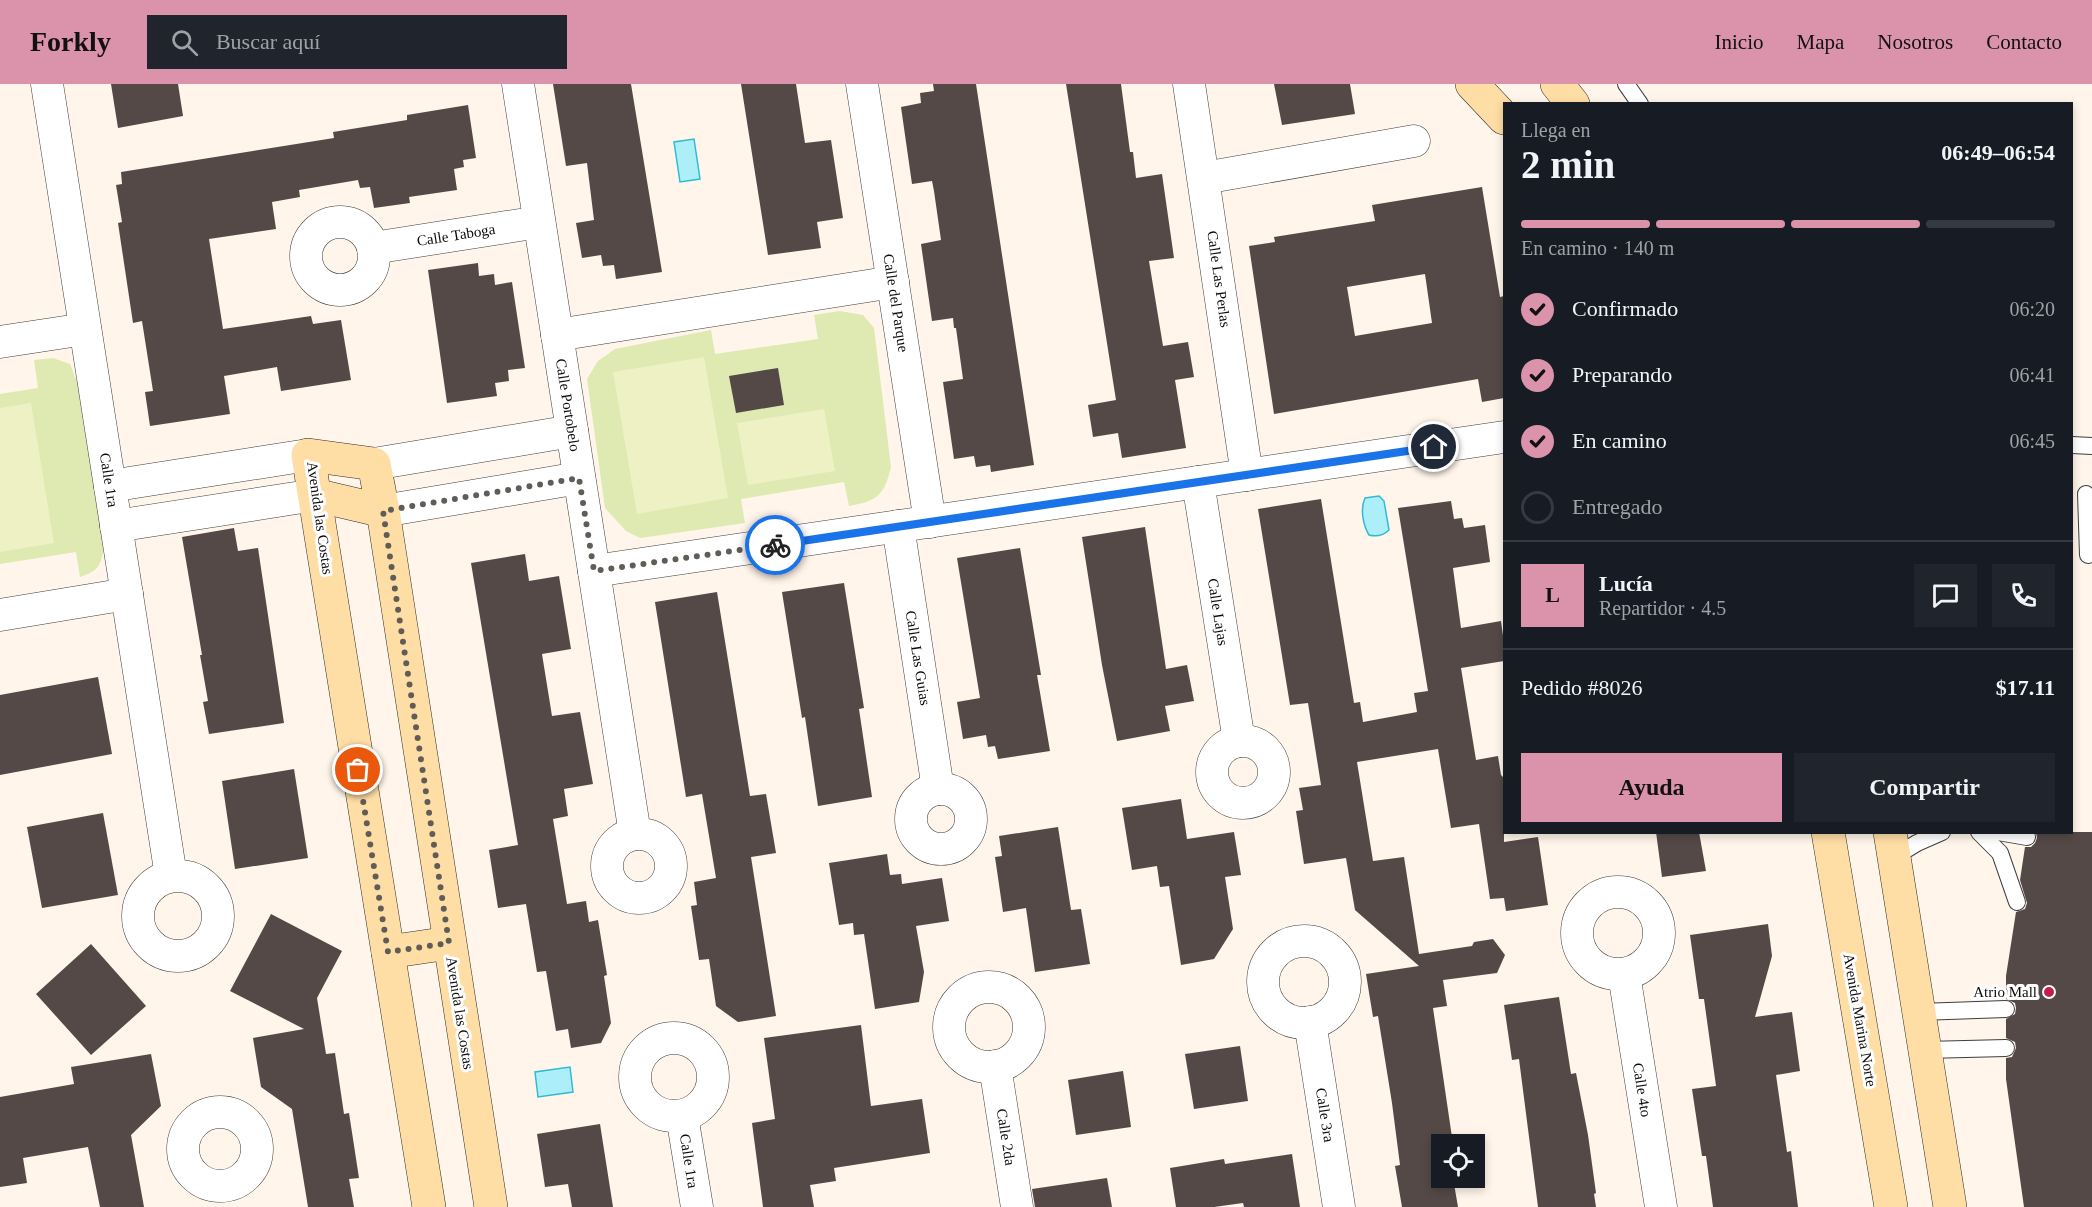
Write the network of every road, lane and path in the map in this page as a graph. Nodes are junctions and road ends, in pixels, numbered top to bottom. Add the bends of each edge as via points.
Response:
1 (46, 84) edge
2 (518, 84) edge
3 (862, 84) edge
4 (1189, 84) edge
5 (1472, 84) edge
6 (1557, 84) edge
7 (1626, 84) edge
8 (1571, 102) edge
9 (1639, 102) edge
10 (1503, 117) edge
11 (1414, 141) dead end
12 (1204, 178) junction
13 (539, 222) junction
14 (373, 248) dead end
15 (893, 282) junction
16 (85, 329) junction
17 (557, 335) junction
18 (0, 342) edge
19 (572, 431) junction
20 (1503, 437) edge
21 (2073, 445) edge
22 (2092, 446) edge
23 (308, 455) junction
24 (374, 464) junction
25 (1247, 475) junction
26 (579, 478) junction
27 (1198, 482) junction
28 (110, 486) junction
29 (2083, 494) edge
30 (315, 495) junction
31 (383, 511) junction
32 (930, 522) junction
33 (116, 526) junction
34 (898, 526) junction
35 (2084, 555) edge
36 (594, 571) junction
37 (126, 594) junction
38 (0, 615) edge
39 (1239, 741) dead end
40 (938, 789) dead end
41 (635, 834) dead end
42 (1828, 834) edge
43 (1937, 834) edge
44 (1981, 834) edge
45 (2010, 834) edge
46 (2027, 837) dead end
47 (1892, 845) edge
48 (171, 876) dead end
49 (2017, 902) dead end
50 (449, 943) junction
51 (388, 952) junction
52 (1624, 974) dead end
53 (2006, 1009) dead end
54 (1919, 1012) junction
55 (1311, 1022) dead end
56 (2006, 1048) dead end
57 (1925, 1050) junction
58 (995, 1066) dead end
59 (682, 1116) dead end
60 (429, 1207) edge
61 (491, 1207) edge
62 (697, 1207) edge
63 (1017, 1207) edge
64 (1340, 1207) edge
65 (1661, 1207) edge
66 (1892, 1207) edge
67 (1950, 1207) edge

1 - 16 street, Calle 1ra
2 - 13 street, Calle Portobelo
3 - 15 street, Calle del Parque
4 - 12 street, Calle Las Perlas
5 - 10 street
6 - 8 street
7 - 9 lane
11 - 12 street
12 - 25 street, Calle Las Perlas
13 - 14 street, Calle Taboga
13 - 17 street, Calle Portobelo
15 - 17 street
15 - 32 street, Calle del Parque
16 - 18 street
16 - 28 street, Calle 1ra
17 - 19 street, Calle Portobelo
19 - 24 street
19 - 26 street, Calle Portobelo
20 - 25 street
21 - 22 lane
23 - 24 street, Avenida las Costas
23 - 28 street
23 - 30 street, Avenida las Costas
24 - 31 street, Avenida las Costas
25 - 27 street
26 - 31 street
26 - 36 street, Calle Portobelo
27 - 32 street
27 - 39 street, Calle Lajas
28 - 33 street, Calle 1ra
29 - 35 lane
30 - 31 street
30 - 33 street
30 - 51 street, Avenida las Costas
31 - 50 street, Avenida las Costas
32 - 34 street
33 - 37 street, Calle 1ra
34 - 36 street
34 - 40 street, Calle Las Guias
36 - 41 street, Calle Portobelo
37 - 38 street
37 - 48 street, Calle 1ra
42 - 66 street, Avenida Marina Norte
43 - 47 lane via 1917,843
44 - 49 lane via 2000,853
45 - 46 lane
47 - 54 street
50 - 51 street
50 - 61 street, Avenida las Costas
51 - 60 street, Avenida las Costas
52 - 65 street, Calle 4to
53 - 54 lane
54 - 57 street
55 - 64 street, Calle 3ra
56 - 57 lane
57 - 67 street
58 - 63 street, Calle 2da
59 - 62 street, Calle 1ra

